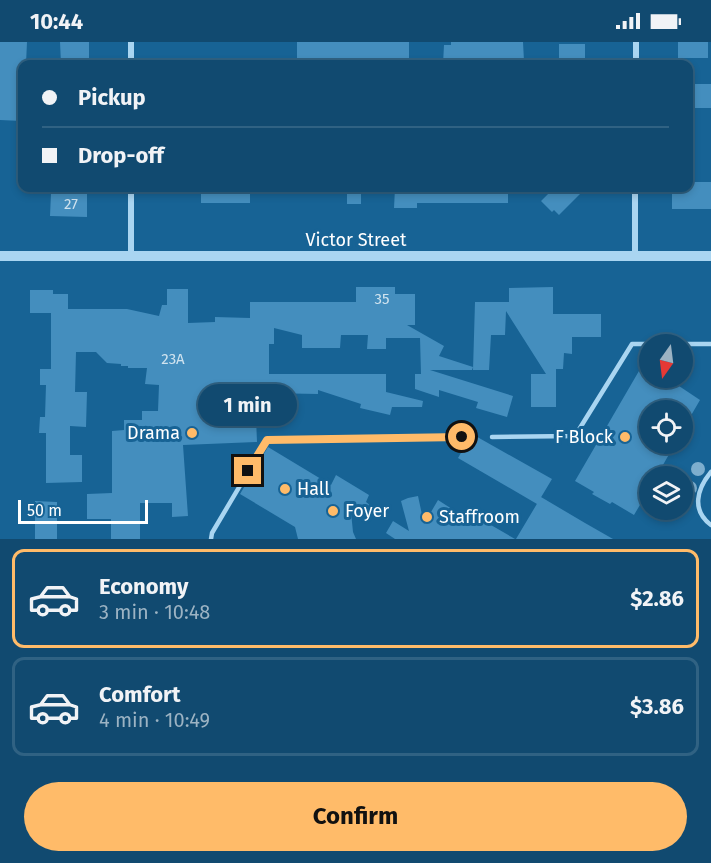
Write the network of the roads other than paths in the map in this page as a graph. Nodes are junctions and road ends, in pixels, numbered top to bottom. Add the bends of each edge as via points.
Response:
1 (131, 42) edge
2 (636, 42) edge
3 (131, 60) edge
4 (636, 60) edge
5 (131, 192) edge
6 (635, 192) edge
7 (0, 256) edge
8 (131, 256) junction
9 (635, 256) junction
10 (711, 256) edge
11 (711, 344) edge
12 (462, 437) dead end
13 (492, 437) dead end
14 (711, 472) edge
15 (711, 525) edge
16 (211, 539) edge

1 - 3 street
2 - 4 street
5 - 8 street
6 - 9 street
7 - 8 street, Victor Street
8 - 9 street, Victor Street
9 - 10 street, Victor Street
11 - 13 lane via 632,344 575,436
12 - 16 lane via 267,440
14 - 15 lane via 702,482 698,503 701,514

